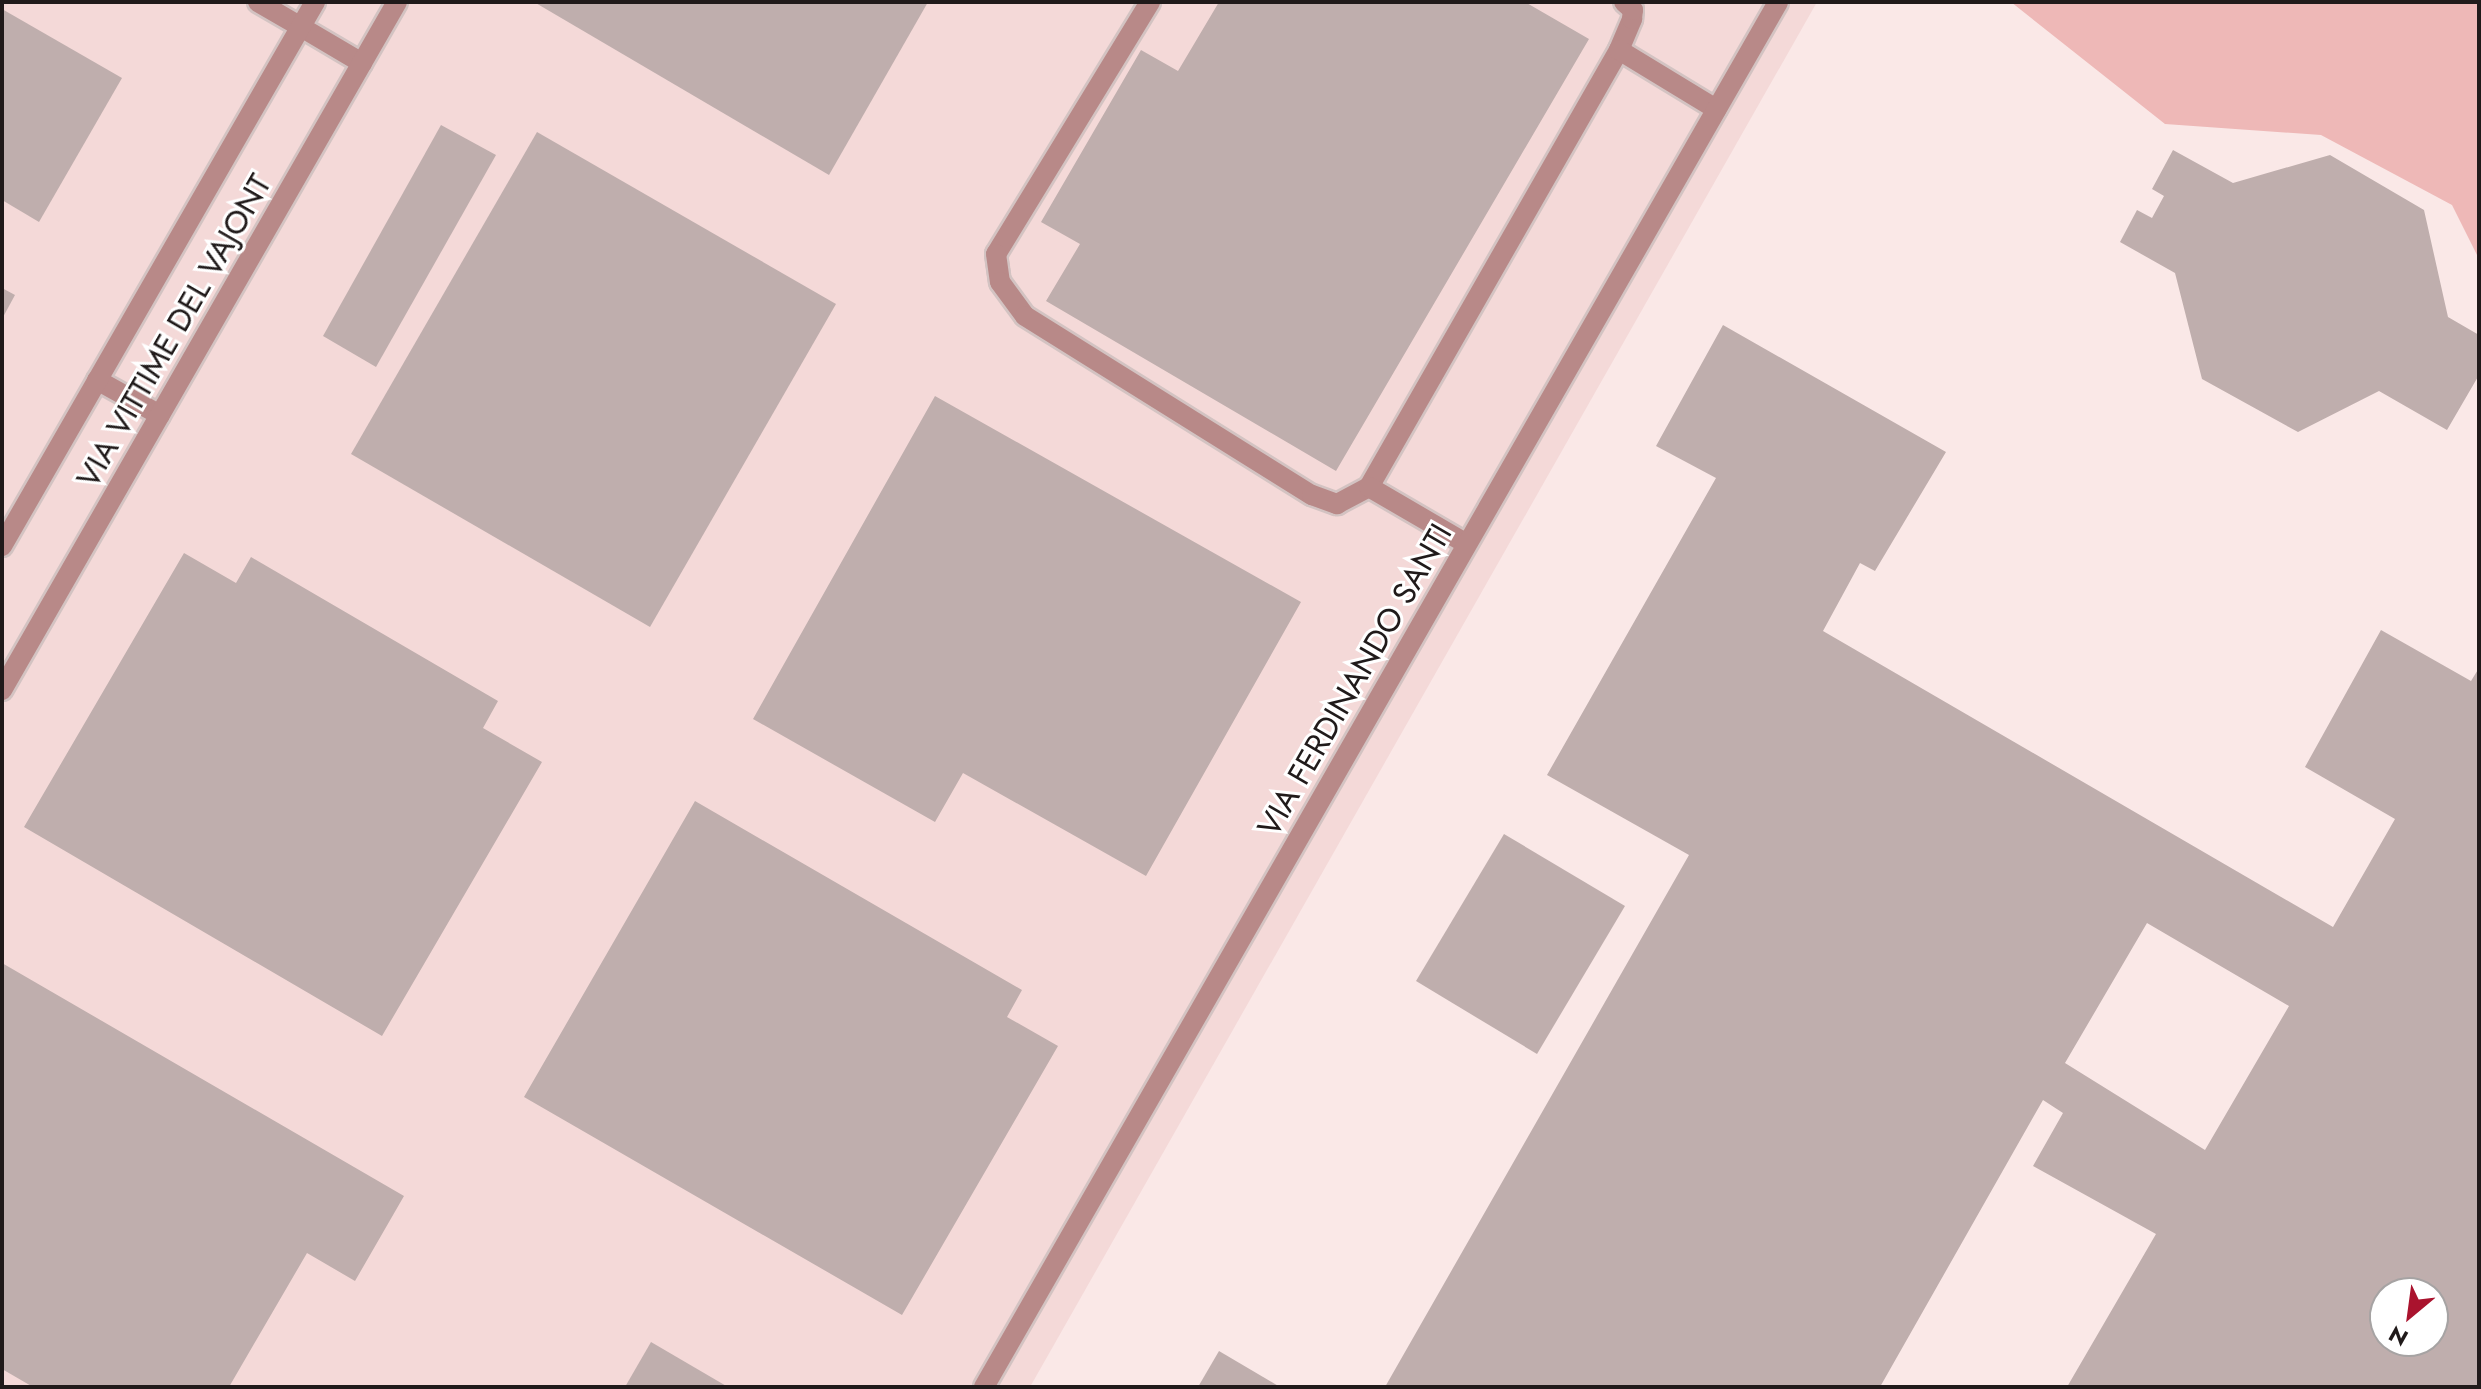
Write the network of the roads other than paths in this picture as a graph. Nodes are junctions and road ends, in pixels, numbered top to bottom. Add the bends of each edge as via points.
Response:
1 (258, 2) edge
2 (315, 2) edge
3 (397, 2) edge
4 (1150, 2) edge
5 (1624, 2) edge
6 (1778, 2) edge
7 (301, 27) junction
8 (1619, 50) junction
9 (362, 63) junction
10 (1716, 109) junction
11 (97, 380) junction
12 (160, 415) junction
13 (1369, 487) junction
14 (1467, 544) junction
15 (2, 546) edge
16 (2, 690) edge
17 (984, 1387) edge

1 - 7 street
2 - 7 street, VIA VITTIME DEL VAJONT
3 - 9 street, VIA VITTIME DEL VAJONT
4 - 13 street via 996,254 1000,282 1025,316 1312,495 1337,504
5 - 8 street via 1633,10
6 - 10 street, VIA FERDINANDO SANTI
7 - 9 street
7 - 11 street, VIA VITTIME DEL VAJONT
8 - 10 street
8 - 13 street
9 - 12 street, VIA VITTIME DEL VAJONT
10 - 14 street, VIA FERDINANDO SANTI
11 - 12 street
11 - 15 street, VIA VITTIME DEL VAJONT
12 - 16 street, VIA VITTIME DEL VAJONT
13 - 14 street
14 - 17 street, VIA FERDINANDO SANTI

